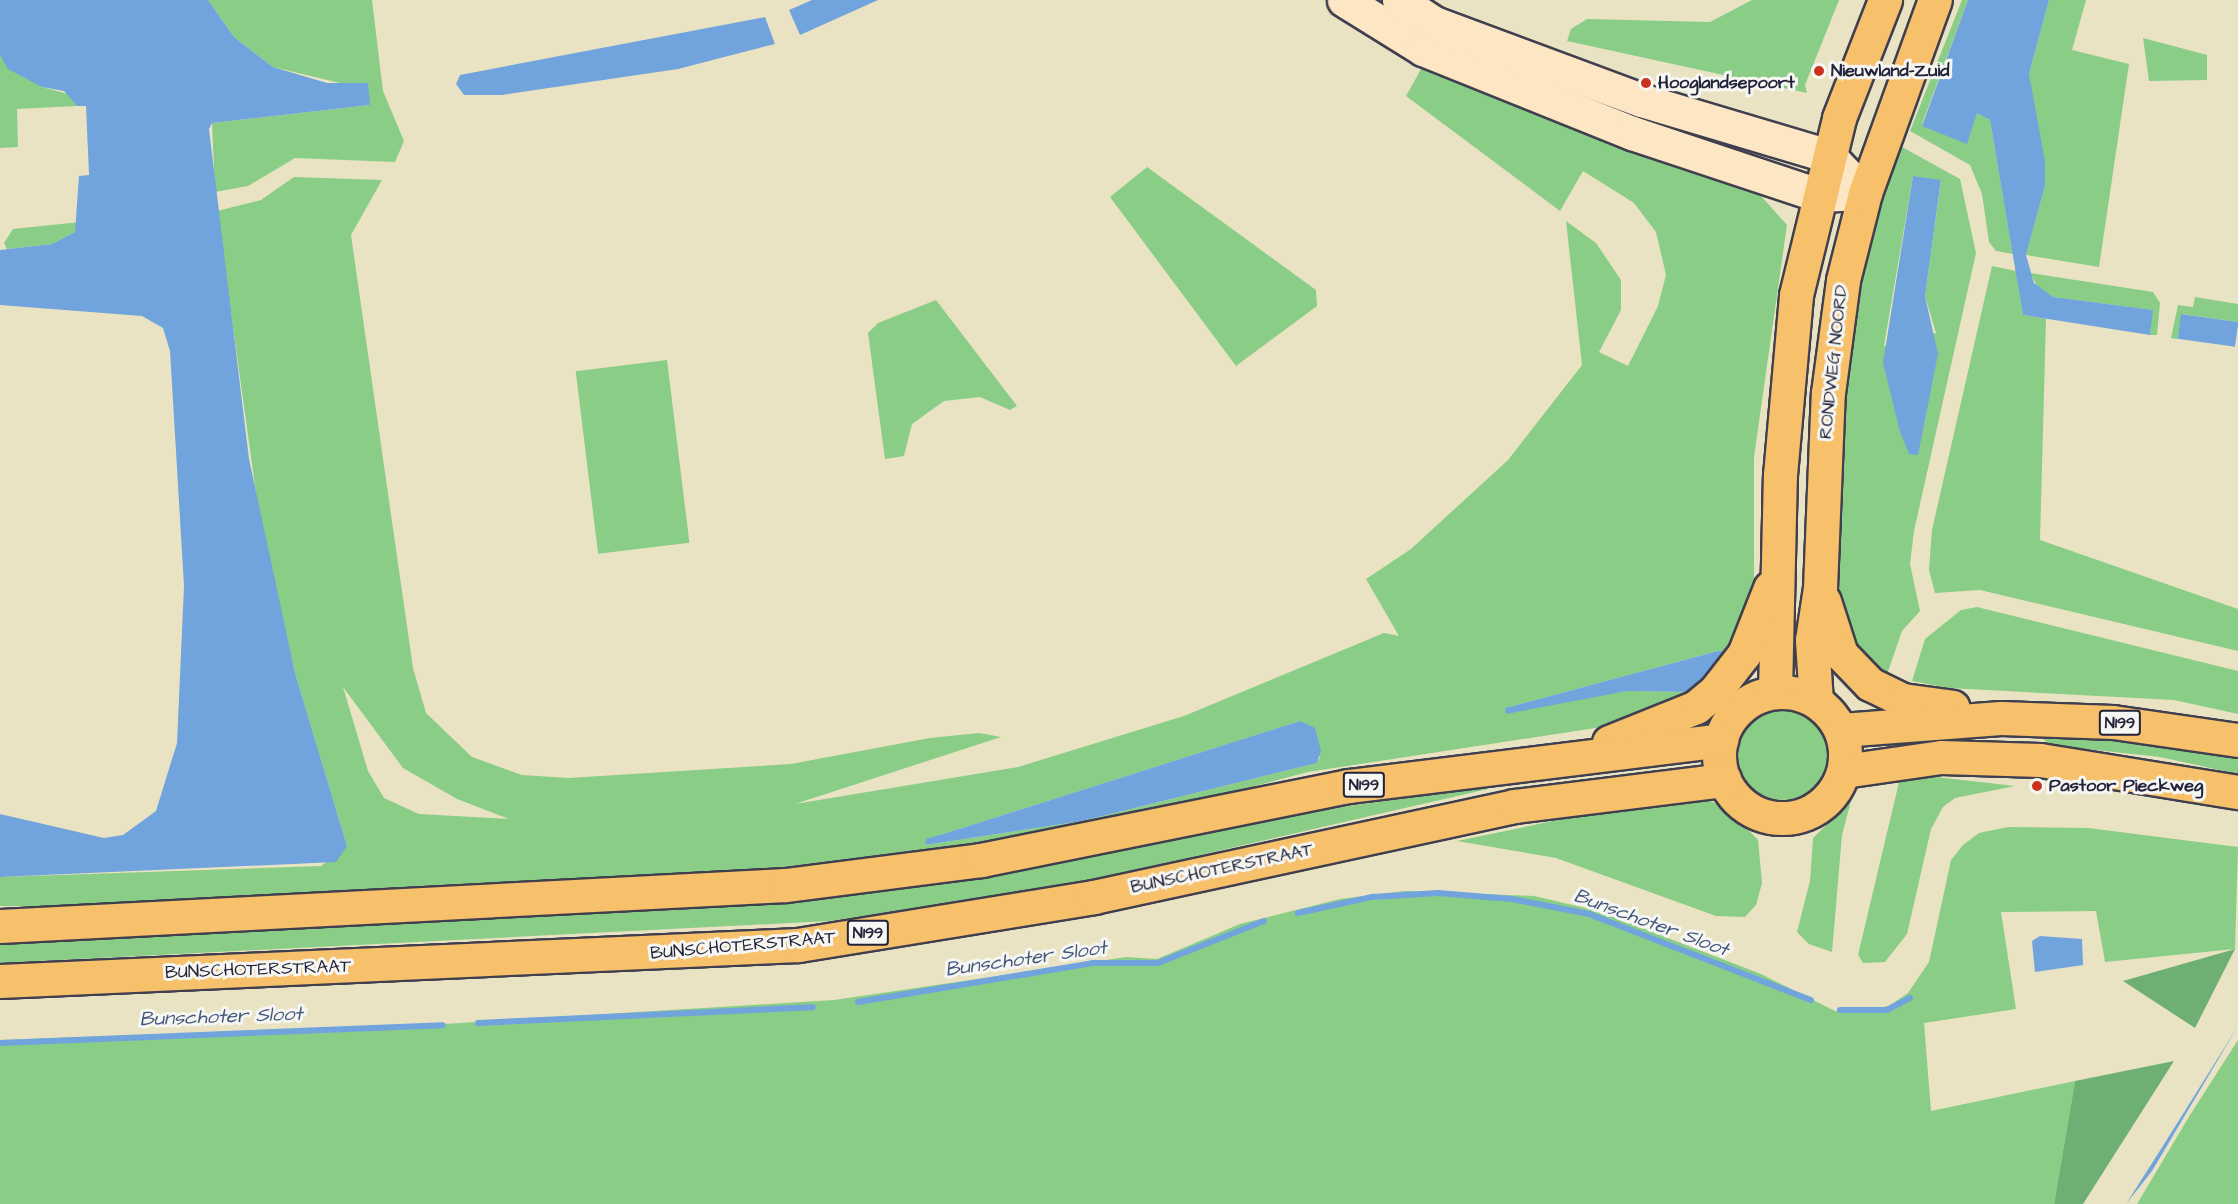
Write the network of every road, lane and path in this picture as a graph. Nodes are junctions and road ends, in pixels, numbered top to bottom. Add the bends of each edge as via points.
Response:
1 (1344, 0) edge
2 (1399, 0) edge
3 (1885, 0) edge
4 (1935, 0) edge
5 (1829, 156) junction
6 (1865, 193) junction
7 (1818, 195) junction
8 (1776, 569) junction
9 (1821, 588) junction
10 (1775, 692) junction
11 (1816, 701) junction
12 (2001, 718) junction
13 (1841, 730) junction
14 (1721, 740) junction
15 (2238, 740) edge
16 (1559, 762) junction
17 (1844, 771) junction
18 (1724, 780) junction
19 (2238, 792) edge
20 (0, 926) edge
21 (0, 981) edge

1 - 7 street via 1423,49 1651,140
2 - 5 street via 1434,23 1641,100
3 - 5 main road
4 - 6 main road, RONDWEG NOORD
5 - 6 street
5 - 7 main road
6 - 7 street
6 - 9 main road, RONDWEG NOORD via 1843,280 1830,369
7 - 8 main road via 1796,295 1784,387
8 - 10 main road via 1780,603
8 - 16 main road via 1744,654 1716,690 1675,717
9 - 11 main road, RONDWEG NOORD via 1812,640
9 - 12 main road via 1833,639 1869,684 1919,704 1961,707
10 - 11 main road
10 - 14 main road via 1739,709
11 - 13 main road
12 - 13 main road, N199
12 - 15 main road, N199 via 2114,722
13 - 17 main road
14 - 16 main road, N199
14 - 18 main road
16 - 20 main road, N199 via 1348,786 981,860 786,885
17 - 18 main road via 1827,800 1785,818 1744,806
17 - 19 main road via 1941,757 2040,760
18 - 21 main road, BUNSCHOTERSTRAAT / N199 via 1514,806 1095,897 798,945

